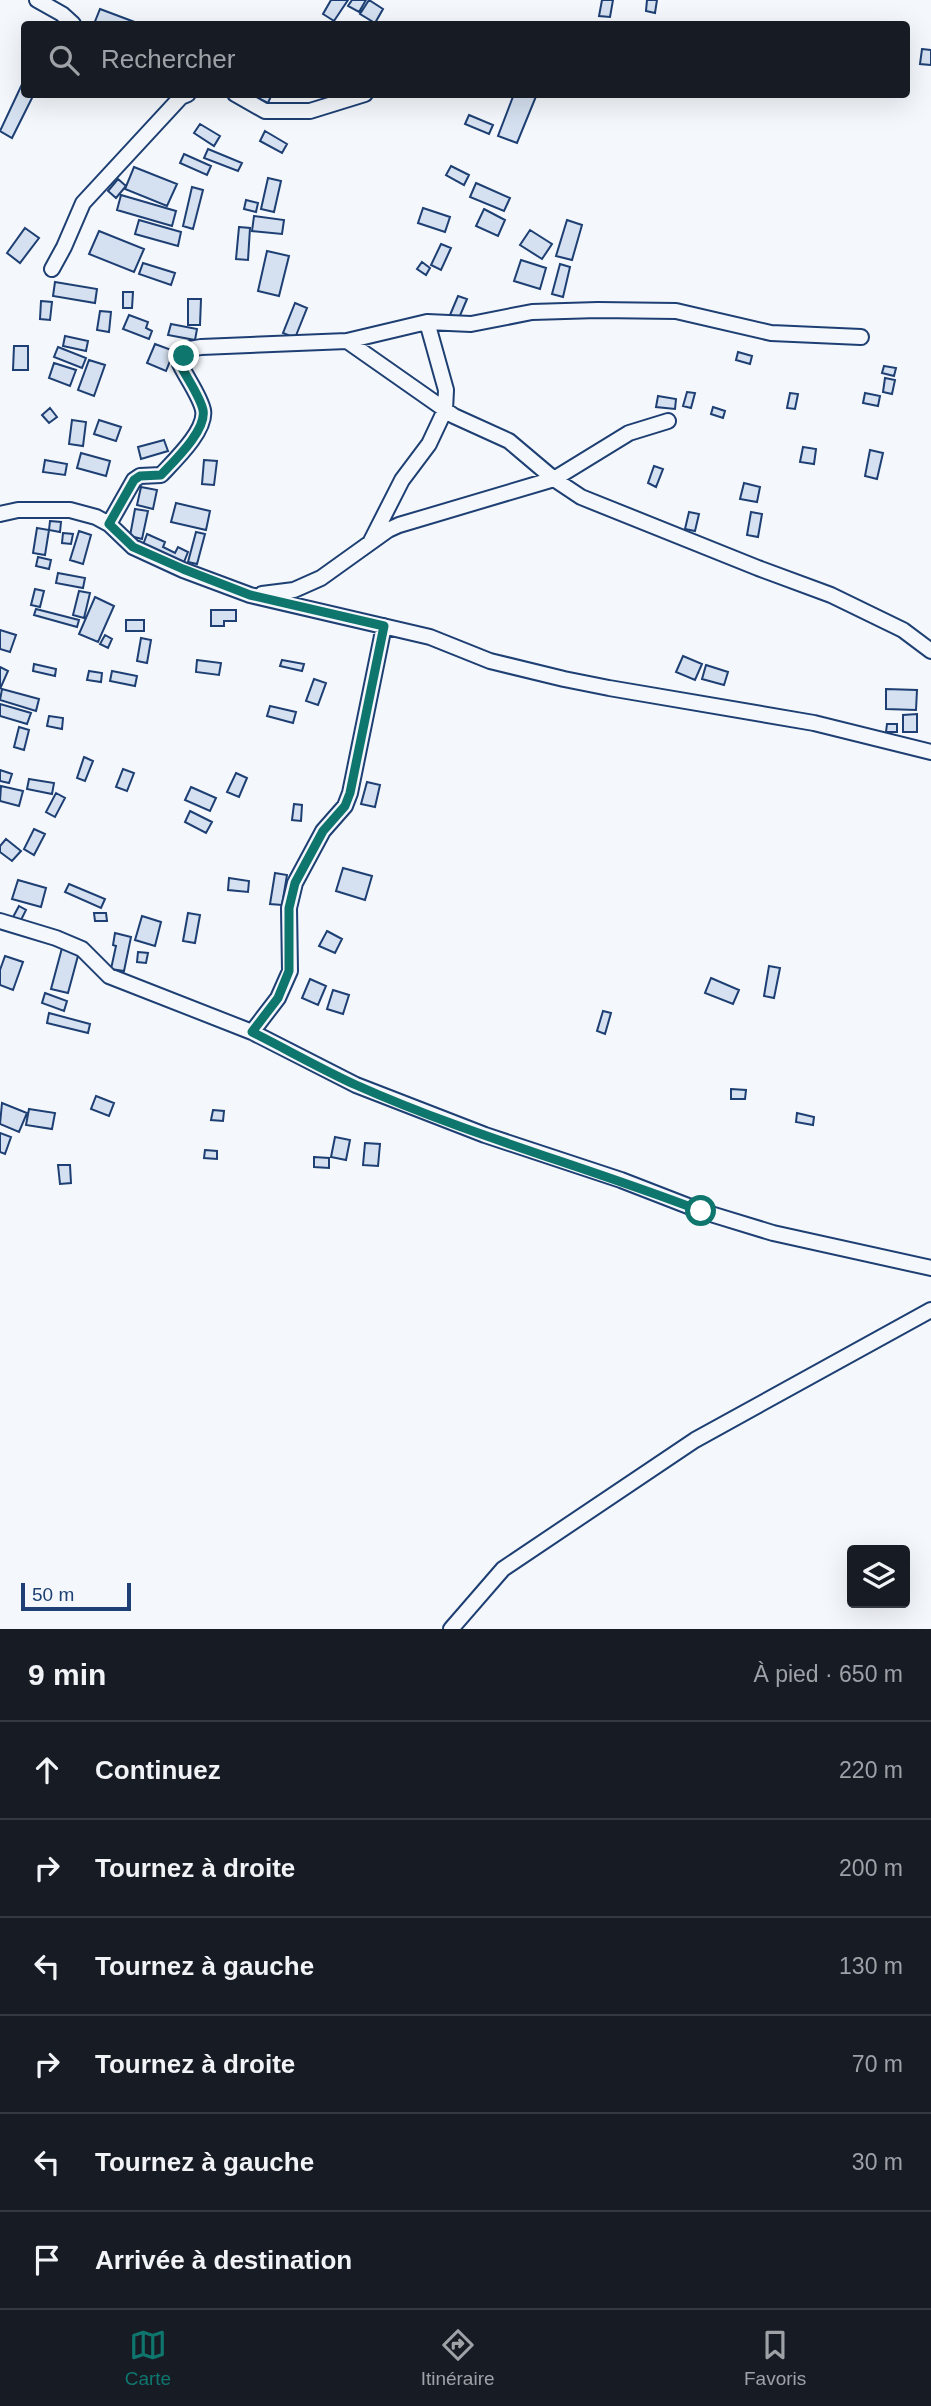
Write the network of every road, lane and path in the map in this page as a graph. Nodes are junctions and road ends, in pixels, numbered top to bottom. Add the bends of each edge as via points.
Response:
1 (37, 0) edge
2 (70, 21) edge
3 (242, 98) edge
4 (352, 98) edge
5 (169, 100) edge
6 (52, 269) dead end
7 (427, 322) junction
8 (860, 337) dead end
9 (347, 341) junction
10 (445, 410) junction
11 (668, 421) dead end
12 (554, 479) junction
13 (0, 514) edge
14 (109, 524) junction
15 (371, 543) junction
16 (250, 595) junction
17 (384, 626) junction
18 (931, 650) edge
19 (931, 752) edge
20 (0, 921) edge
21 (252, 1032) junction
22 (931, 1268) edge
23 (931, 1310) edge
24 (451, 1629) edge

1 - 2 street
3 - 4 street via 265,111 310,111
5 - 6 street via 83,203
7 - 8 street via 471,324 532,312 676,312 771,333
7 - 9 street
7 - 10 street via 446,390
9 - 10 street
9 - 14 street via 190,349 180,364 204,411 195,437 161,475 134,480
10 - 12 street via 509,441
10 - 15 street via 429,444 402,480
11 - 12 street via 629,433
12 - 15 street via 399,525
12 - 18 street via 581,497 831,595 903,630
13 - 14 street via 18,509 70,510
14 - 16 street via 133,547
15 - 16 street via 321,578 294,590
16 - 17 street
17 - 19 street via 552,676 814,723
17 - 21 street via 350,793 295,883 289,908 289,971 278,998
20 - 21 street via 82,949 109,976
21 - 22 street via 356,1085 701,1211 773,1233
23 - 24 street via 695,1440 503,1569

